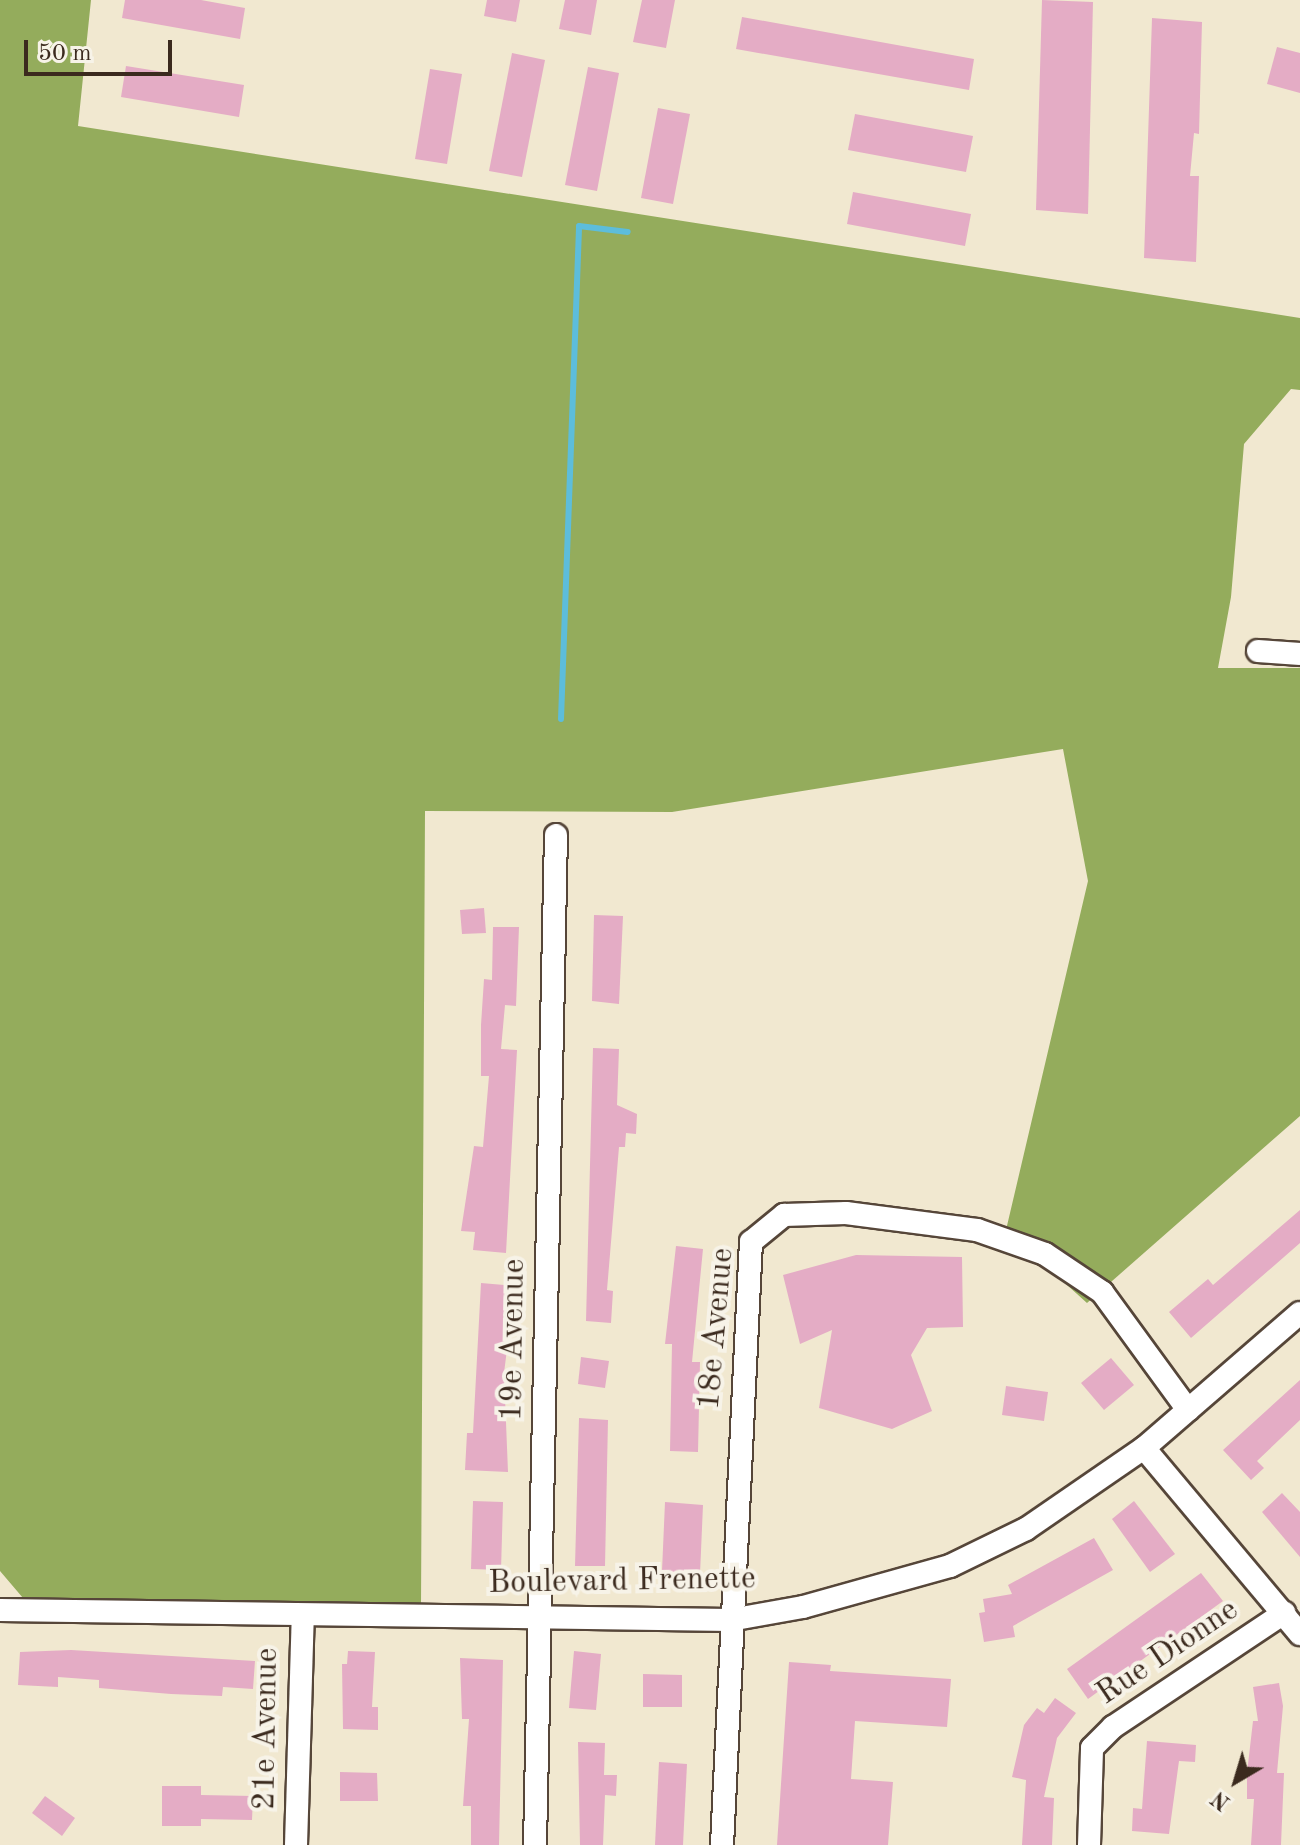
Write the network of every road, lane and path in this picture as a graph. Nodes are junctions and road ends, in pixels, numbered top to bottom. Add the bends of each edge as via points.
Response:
1 (1258, 651) dead end
2 (1300, 654) edge
3 (556, 835) dead end
4 (1300, 1313) edge
5 (1188, 1410) junction
6 (1144, 1448) junction
7 (0, 1610) edge
8 (1284, 1613) junction
9 (303, 1615) junction
10 (541, 1616) junction
11 (730, 1620) junction
12 (1300, 1634) edge
13 (296, 1845) edge
14 (535, 1845) edge
15 (722, 1845) edge
16 (1089, 1845) edge

1 - 2 street
3 - 10 street, 19e Avenue
4 - 5 street, Boulevard Frenette
5 - 6 street, Boulevard Frenette
5 - 11 street, 18e Avenue via 1102,1292 1045,1254 977,1230 846,1213 784,1215 751,1242
6 - 8 street
6 - 11 street, Boulevard Frenette via 1026,1529 950,1566 803,1607
7 - 9 street, Boulevard Frenette
8 - 12 street
8 - 16 street, Rue Dionne via 1113,1727 1092,1748
9 - 10 street, Boulevard Frenette
9 - 13 street, 21e Avenue
10 - 11 street, Boulevard Frenette
10 - 14 street, 19e Avenue
11 - 15 street, 18e Avenue

